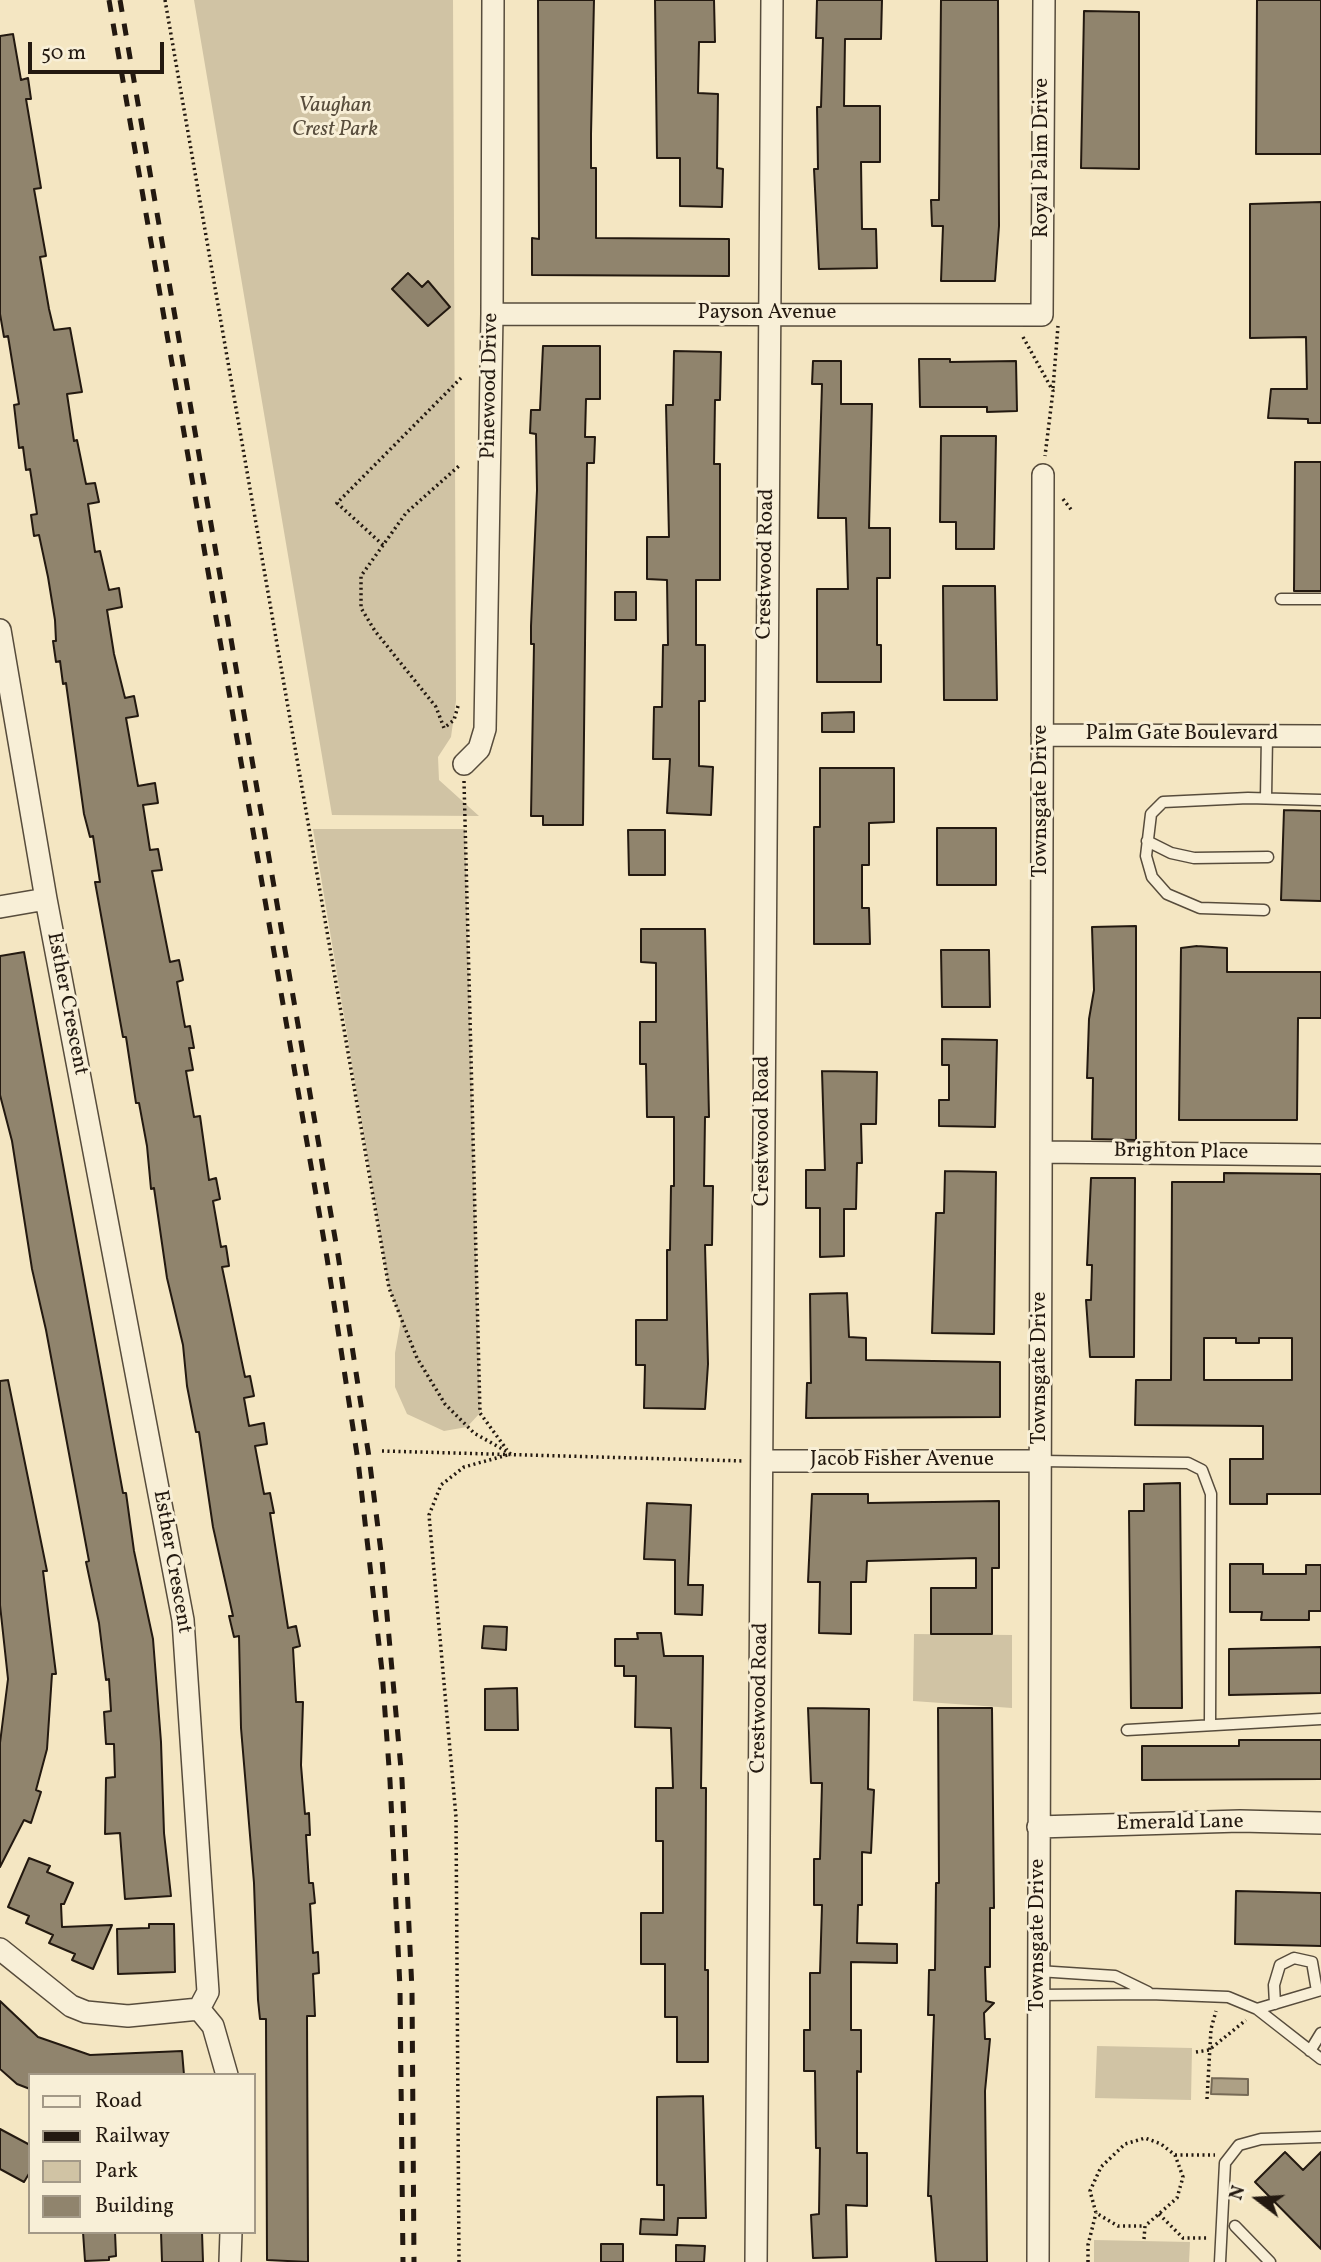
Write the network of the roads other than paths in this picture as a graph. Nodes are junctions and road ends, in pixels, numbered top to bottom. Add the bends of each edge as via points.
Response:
1 (493, 0) edge
2 (772, 0) edge
3 (1044, 0) edge
4 (492, 314) junction
5 (770, 314) junction
6 (1050, 319) joint
7 (1043, 475) road end
8 (1321, 598) edge
9 (1281, 599) dead end
10 (0, 630) edge
11 (1042, 735) junction
12 (1267, 736) junction
13 (1321, 736) edge
14 (464, 764) road end
15 (1266, 798) junction
16 (1321, 800) edge
17 (1147, 841) junction
18 (1268, 857) dead end
19 (46, 899) junction
20 (0, 907) edge
21 (1264, 910) dead end
22 (1042, 1152) junction
23 (1321, 1155) edge
24 (763, 1461) junction
25 (1040, 1461) junction
26 (1321, 1719) edge
27 (1210, 1723) junction
28 (1127, 1730) dead end
29 (1321, 1823) edge
30 (1038, 1827) junction
31 (0, 1949) edge
32 (1038, 1971) junction
33 (1319, 1990) edge
34 (1150, 1994) junction
35 (1039, 1995) junction
36 (1275, 2004) junction
37 (200, 2009) junction
38 (1257, 2009) junction
39 (1321, 2033) edge
40 (1310, 2051) junction
41 (1321, 2059) edge
42 (226, 2073) edge
43 (1321, 2137) edge
44 (1235, 2226) dead end
45 (231, 2234) edge
46 (230, 2262) edge
47 (756, 2262) edge
48 (1038, 2262) edge
49 (1220, 2262) edge
50 (1270, 2262) edge

1 - 4 street, Pinewood Drive
2 - 5 street, Crestwood Road
3 - 6 street, Royal Palm Drive
4 - 5 street, Payson Avenue
4 - 14 street, Pinewood Drive via 485,729 480,749
5 - 6 street, Payson Avenue
5 - 24 street, Crestwood Road
7 - 11 street, Townsgate Drive
8 - 9 lane
10 - 19 street, Esther Crescent
11 - 12 street, Palm Gate Boulevard
11 - 22 street, Townsgate Drive
12 - 13 street, Palm Gate Boulevard
12 - 15 lane
15 - 16 lane
15 - 17 lane via 1163,802 1151,814
17 - 18 lane via 1194,858
17 - 21 lane via 1152,877 1167,894 1200,908
19 - 20 street
19 - 37 street, Esther Crescent via 183,1620 208,1971 208,1993
22 - 23 street, Brighton Place
22 - 25 street, Townsgate Drive
24 - 25 street, Jacob Fisher Avenue
24 - 47 street, Crestwood Road
25 - 27 lane via 1188,1463 1202,1470 1211,1494
25 - 30 street, Townsgate Drive
26 - 27 lane
27 - 28 lane
29 - 30 street, Emerald Lane
30 - 32 street, Townsgate Drive
31 - 37 street via 71,2006 86,2012 118,2017
32 - 34 lane via 1115,1976
32 - 35 street, Townsgate Drive
33 - 36 lane
33 - 36 lane via 1312,1962 1294,1958 1280,1965
34 - 35 lane
34 - 38 lane via 1219,1997
35 - 48 street, Townsgate Drive
36 - 38 lane
37 - 42 street via 213,2026
38 - 40 lane
39 - 40 lane
40 - 41 lane
43 - 49 lane via 1261,2139 1239,2145 1226,2163
44 - 50 lane
45 - 46 street

